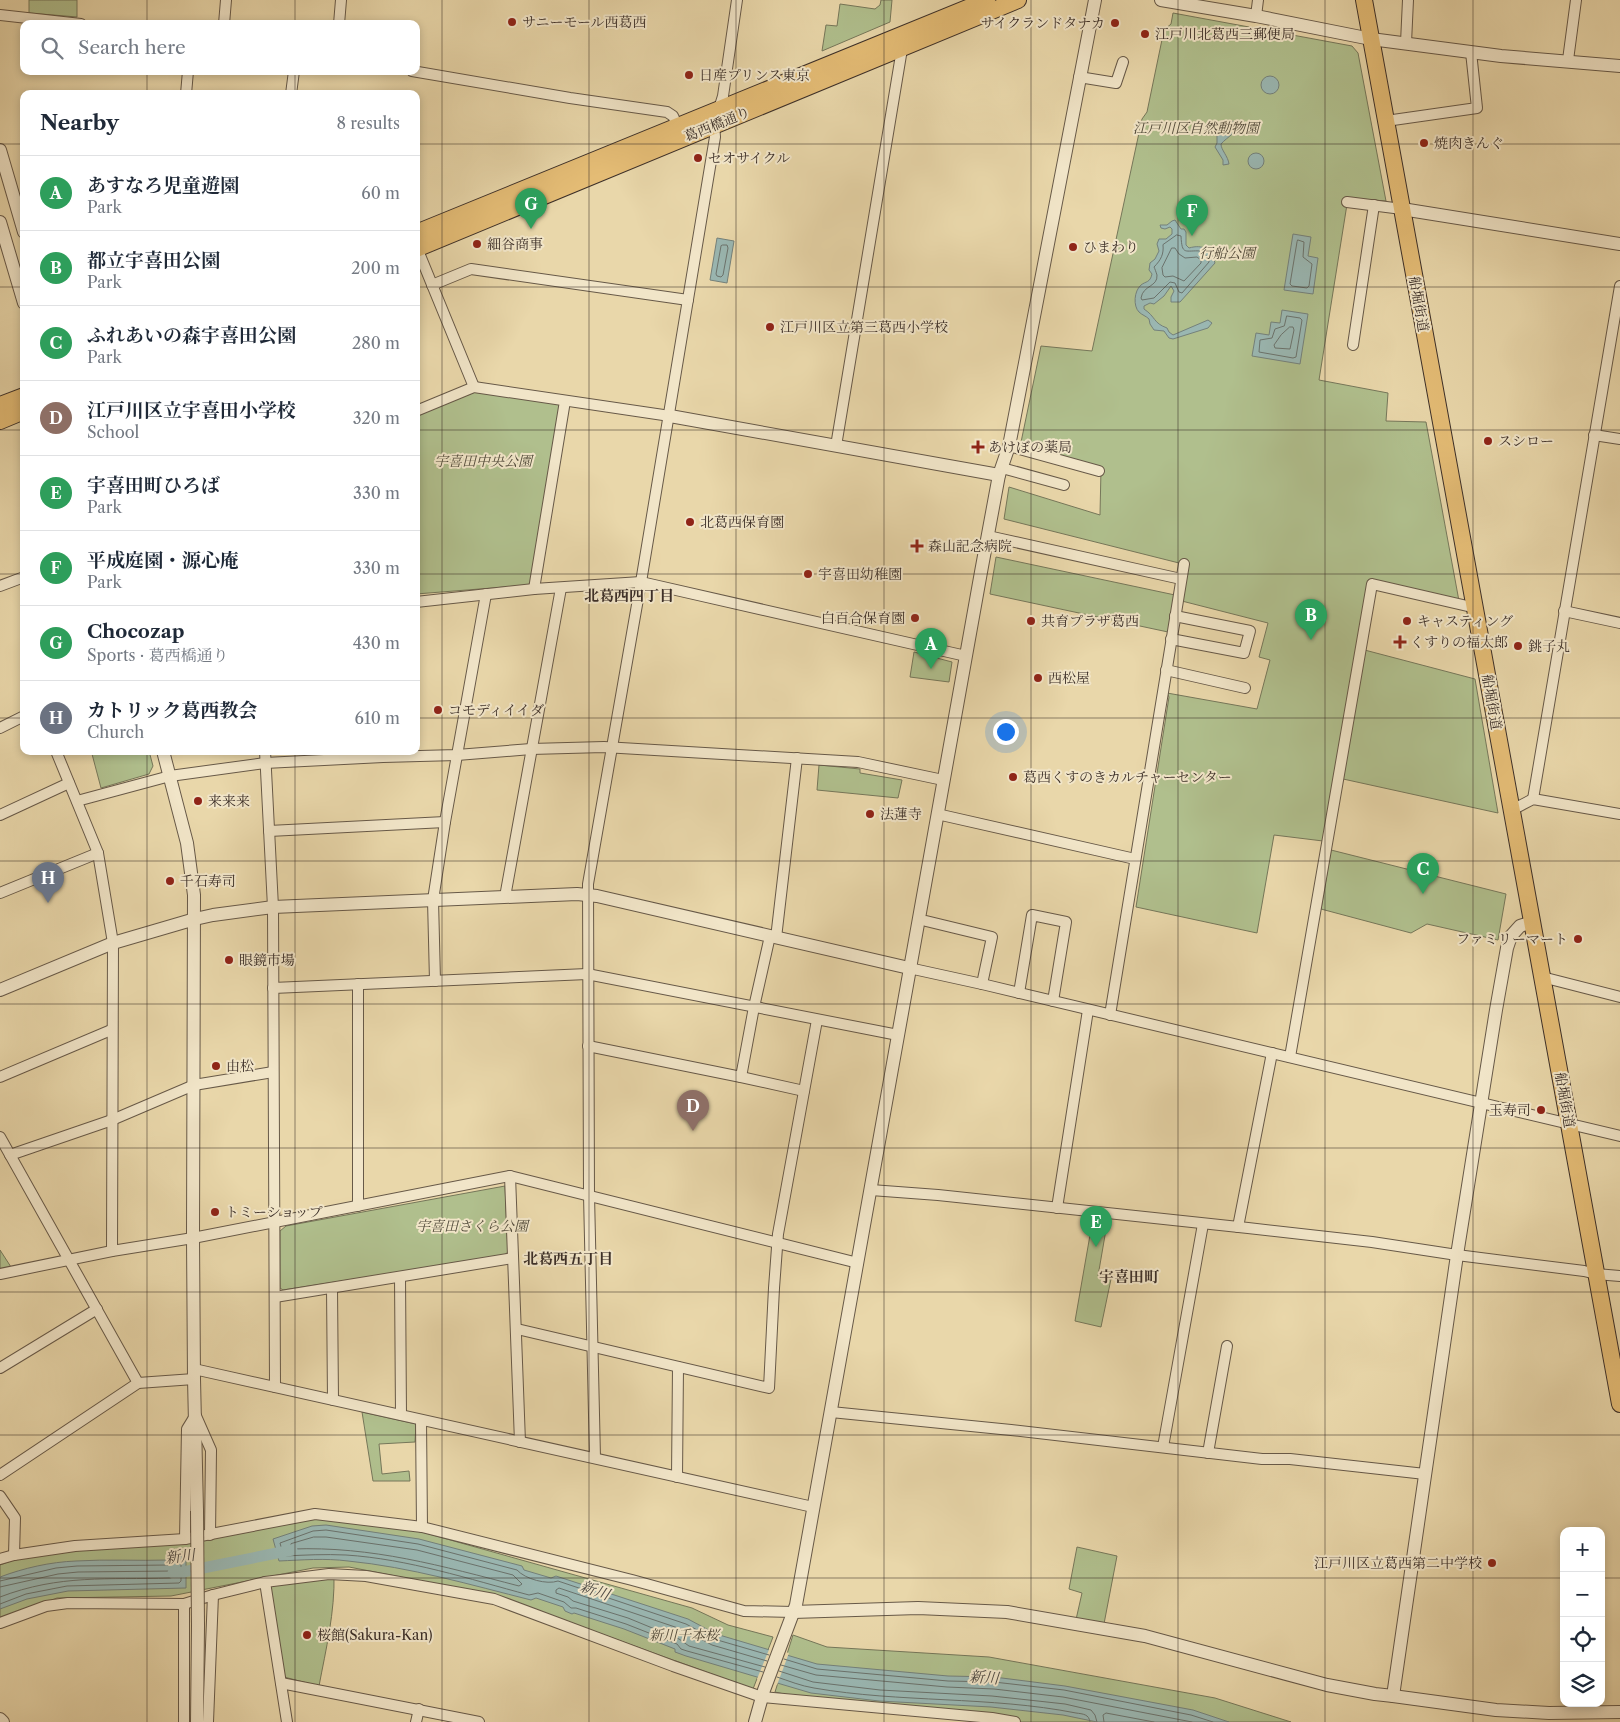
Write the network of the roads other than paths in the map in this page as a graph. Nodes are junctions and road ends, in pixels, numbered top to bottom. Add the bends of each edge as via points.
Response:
1 (226, 0) edge
2 (340, 0) edge
3 (737, 0) edge
4 (988, 0) edge
5 (1018, 0) edge
6 (1095, 0) edge
7 (1160, 0) edge
8 (1258, 0) edge
9 (1364, 0) edge
10 (1408, 0) edge
11 (1576, 0) edge
12 (0, 15) edge
13 (1256, 16) junction
14 (45, 20) edge
15 (224, 20) edge
16 (339, 20) edge
17 (1371, 39) junction
18 (1406, 43) junction
19 (902, 49) junction
20 (1471, 52) junction
21 (1568, 60) junction
22 (1123, 62) dead end
23 (1620, 66) edge
24 (420, 72) edge
25 (188, 75) edge
26 (293, 75) edge
27 (1079, 76) junction
28 (186, 90) edge
29 (292, 90) edge
30 (721, 108) junction
31 (1386, 121) junction
32 (714, 125) junction
33 (680, 132) junction
34 (0, 150) edge
35 (4, 179) edge
36 (1348, 202) dead end
37 (1374, 204) junction
38 (1402, 209) junction
39 (20, 221) edge
40 (0, 222) edge
41 (420, 231) edge
42 (1620, 244) edge
43 (420, 247) edge
44 (420, 255) edge
45 (432, 285) junction
46 (1620, 286) edge
47 (20, 290) edge
48 (688, 300) junction
49 (1353, 345) dead end
50 (474, 387) junction
51 (20, 398) edge
52 (565, 401) junction
53 (0, 405) edge
54 (420, 409) edge
55 (20, 413) edge
56 (670, 416) junction
57 (0, 421) edge
58 (1594, 435) junction
59 (1620, 439) edge
60 (836, 446) junction
61 (1009, 446) junction
62 (1099, 471) dead end
63 (1000, 472) junction
64 (1064, 486) dead end
65 (988, 536) junction
66 (1184, 564) dead end
67 (20, 578) edge
68 (1181, 579) junction
69 (642, 582) junction
70 (0, 586) edge
71 (561, 588) junction
72 (534, 589) junction
73 (486, 594) junction
74 (420, 602) edge
75 (1476, 608) junction
76 (1564, 611) junction
77 (1175, 616) junction
78 (1620, 624) edge
79 (1171, 638) junction
80 (966, 656) junction
81 (1166, 670) junction
82 (1245, 688) dead end
83 (20, 718) edge
84 (0, 726) edge
85 (612, 747) junction
86 (531, 749) junction
87 (420, 754) edge
88 (58, 755) edge
89 (164, 755) edge
90 (265, 755) edge
91 (370, 755) edge
92 (457, 755) junction
93 (797, 758) junction
94 (266, 763) junction
95 (170, 776) junction
96 (943, 780) junction
97 (69, 783) junction
98 (1533, 799) junction
99 (77, 801) junction
100 (1512, 810) junction
101 (937, 814) junction
102 (1620, 814) edge
103 (0, 815) edge
104 (445, 822) junction
105 (269, 831) junction
106 (98, 853) junction
107 (1135, 859) junction
108 (0, 893) edge
109 (587, 895) junction
110 (505, 897) junction
111 (433, 900) junction
112 (273, 907) junction
113 (195, 919) junction
114 (926, 921) dead end
115 (1532, 922) junction
116 (773, 937) junction
117 (113, 943) junction
118 (909, 968) junction
119 (587, 974) junction
120 (1542, 977) junction
121 (435, 981) junction
122 (358, 984) junction
123 (982, 984) junction
124 (273, 988) junction
125 (0, 990) edge
126 (1019, 993) junction
127 (1620, 997) edge
128 (1053, 1001) junction
129 (754, 1007) junction
130 (1088, 1010) junction
131 (1110, 1015) junction
132 (817, 1020) junction
133 (111, 1030) junction
134 (898, 1035) junction
135 (588, 1046) junction
136 (1272, 1053) junction
137 (1290, 1057) junction
138 (273, 1072) junction
139 (0, 1077) edge
140 (741, 1077) junction
141 (194, 1085) junction
142 (804, 1091) junction
143 (1482, 1103) junction
144 (112, 1120) junction
145 (1569, 1124) junction
146 (1620, 1136) edge
147 (0, 1137) edge
148 (10, 1155) junction
149 (510, 1176) junction
150 (871, 1190) junction
151 (589, 1195) junction
152 (358, 1206) junction
153 (1057, 1208) junction
154 (274, 1222) junction
155 (1203, 1224) junction
156 (1238, 1226) junction
157 (193, 1238) junction
158 (778, 1244) junction
159 (112, 1251) junction
160 (1457, 1255) junction
161 (513, 1258) junction
162 (70, 1260) junction
163 (858, 1263) junction
164 (0, 1274) edge
165 (1596, 1274) junction
166 (1620, 1276) edge
167 (400, 1277) junction
168 (332, 1288) junction
169 (274, 1297) junction
170 (97, 1309) junction
171 (517, 1329) junction
172 (1228, 1346) dead end
173 (592, 1347) junction
174 (678, 1366) junction
175 (0, 1368) edge
176 (194, 1374) junction
177 (138, 1383) junction
178 (275, 1387) junction
179 (333, 1400) junction
180 (1620, 1404) edge
181 (830, 1412) junction
182 (401, 1415) junction
183 (196, 1416) junction
184 (421, 1420) junction
185 (520, 1442) junction
186 (1163, 1447) junction
187 (1208, 1452) junction
188 (595, 1458) junction
189 (1425, 1474) junction
190 (0, 1475) edge
191 (677, 1477) junction
192 (0, 1496) edge
193 (813, 1507) junction
194 (422, 1527) junction
195 (210, 1535) junction
196 (185, 1539) junction
197 (14, 1555) junction
198 (0, 1559) edge
199 (265, 1582) junction
200 (213, 1595) junction
201 (184, 1604) junction
202 (794, 1612) junction
203 (0, 1623) edge
204 (281, 1683) junction
205 (763, 1693) junction
206 (1393, 1696) junction
207 (419, 1710) junction
208 (1620, 1712) edge
209 (0, 1719) edge
210 (991, 1720) edge
211 (3, 1722) edge
212 (184, 1722) edge
213 (198, 1722) edge
214 (208, 1722) edge
215 (287, 1722) edge
216 (416, 1722) edge
217 (479, 1722) edge
218 (748, 1722) edge
219 (755, 1722) edge
220 (1015, 1722) edge

1 - 15 street
2 - 16 street
3 - 30 street
4 - 30 main road, 葛西橋通り
5 - 19 main road, 葛西橋通り
6 - 27 street
7 - 13 street
8 - 13 street
9 - 17 main road, 船堀街道
10 - 18 street
11 - 21 street
12 - 14 street
13 - 17 street
17 - 18 street
17 - 31 main road, 船堀街道
18 - 20 street
19 - 32 main road, 葛西橋通り
19 - 60 street
20 - 21 street
20 - 31 street via 1477,108
21 - 23 street
22 - 27 street via 1116,83
24 - 33 street via 667,112 673,116
25 - 28 street
26 - 29 street
27 - 61 street
30 - 32 street
30 - 33 main road, 葛西橋通り
31 - 38 main road, 船堀街道
32 - 33 main road, 葛西橋通り
32 - 48 street via 715,137
33 - 41 main road, 葛西橋通り
33 - 43 main road, 葛西橋通り
34 - 35 street
35 - 39 street
36 - 37 street
37 - 38 street
37 - 49 street
38 - 42 street
38 - 75 main road, 船堀街道
40 - 47 street
44 - 45 street
45 - 48 street via 470,269
45 - 50 street
46 - 58 street
48 - 56 street
50 - 52 street
50 - 54 street
51 - 53 main road
52 - 56 street
52 - 72 street
55 - 57 main road
56 - 60 street
56 - 69 street
58 - 59 street
58 - 76 street
60 - 63 street
61 - 62 street
61 - 63 street
63 - 64 street
63 - 65 street
65 - 68 street
65 - 80 street
66 - 68 street
67 - 70 street
68 - 77 street
69 - 71 street
69 - 80 street
69 - 85 street
71 - 72 street
71 - 86 street
72 - 73 street
73 - 74 street
73 - 92 street
75 - 100 main road, 船堀街道
75 - 137 street via 1372,584
76 - 78 street
76 - 98 street
77 - 79 street
77 - 79 street via 1250,631 1244,653
79 - 81 street
80 - 96 street
81 - 82 street
81 - 107 street
83 - 84 street
85 - 86 street
85 - 93 street
85 - 109 street
86 - 92 street
86 - 110 street
87 - 92 street
88 - 97 street
89 - 95 street
90 - 94 street
91 - 94 street
92 - 104 street
93 - 96 street via 858,762
93 - 116 street
94 - 95 street
94 - 105 street
95 - 99 street
95 - 113 street via 187,843
96 - 101 street
97 - 99 street
97 - 103 street
98 - 100 street
98 - 102 street
99 - 106 street
100 - 115 main road, 船堀街道
101 - 107 street
101 - 118 street
104 - 105 street
104 - 111 street
105 - 112 street
106 - 108 street
106 - 117 street
107 - 131 street
109 - 110 street
109 - 116 street
109 - 119 street
110 - 111 street
111 - 112 street
111 - 121 street
112 - 113 street
112 - 124 street
113 - 117 street
113 - 141 street
114 - 123 street via 992,937
115 - 120 main road, 船堀街道
115 - 143 street via 1516,930 1507,948
116 - 118 street
116 - 129 street
117 - 125 street
117 - 133 street
118 - 123 street
118 - 134 street
119 - 121 street
119 - 129 street
119 - 135 street
120 - 127 street
120 - 145 main road, 船堀街道
121 - 122 street
122 - 124 street
122 - 152 street
123 - 126 street
124 - 138 street
126 - 128 street
126 - 128 street via 1032,915 1066,922
128 - 130 street
129 - 132 street
129 - 140 street
130 - 131 street
130 - 153 street
131 - 136 street
132 - 134 street
132 - 142 street
133 - 139 street
133 - 144 street
134 - 150 street
135 - 140 street
135 - 151 street
136 - 137 street
136 - 156 street
137 - 143 street
138 - 141 street
138 - 154 street
140 - 142 street
141 - 144 street
141 - 157 street
142 - 158 street
143 - 145 street
143 - 160 street
144 - 148 street
144 - 159 street
145 - 146 street
145 - 165 main road, 船堀街道
147 - 148 street
148 - 162 street
149 - 151 street
149 - 152 street
149 - 161 street
150 - 153 street
150 - 163 street
151 - 158 street
151 - 173 street
152 - 154 street
153 - 155 street
154 - 157 street
154 - 169 street
155 - 156 street
155 - 186 street
156 - 160 street
157 - 159 street
157 - 176 street
158 - 163 street
158 - 174 street via 769,1388
159 - 162 street
160 - 165 street
160 - 189 street
161 - 167 street
161 - 171 street
162 - 164 street
162 - 170 street
163 - 181 street
165 - 166 street
165 - 180 main road, 船堀街道
167 - 168 street
167 - 182 street
168 - 169 street
168 - 179 street
169 - 178 street
170 - 175 street
170 - 177 street
171 - 173 street
171 - 185 street
172 - 187 street
173 - 174 street
173 - 188 street
174 - 191 street
176 - 177 street
176 - 178 street
176 - 183 street
177 - 190 street
178 - 179 street
179 - 182 street
181 - 186 street
181 - 193 street
182 - 184 street
183 - 195 street via 211,1450
183 - 196 street via 187,1429
183 - 213 street, bridge
184 - 185 street
184 - 194 street
185 - 188 street
186 - 187 street
187 - 189 street
188 - 191 street
189 - 206 street
191 - 193 street
192 - 197 street via 15,1518
193 - 202 street
194 - 195 street via 315,1514
194 - 202 street via 744,1611
195 - 196 street
196 - 197 street via 75,1546
197 - 198 street
199 - 200 street
199 - 204 street
199 - 205 street via 339,1574 366,1576 494,1599 673,1666
200 - 201 street
200 - 214 street
201 - 203 street via 68,1603 46,1606
201 - 212 street
202 - 205 street
202 - 206 street via 918,1608 1007,1612 1145,1636 1327,1686
204 - 207 street
204 - 215 street
205 - 210 street
205 - 218 street
205 - 219 street
206 - 208 street via 1496,1710
207 - 216 street
207 - 217 street
209 - 211 street
210 - 220 street

